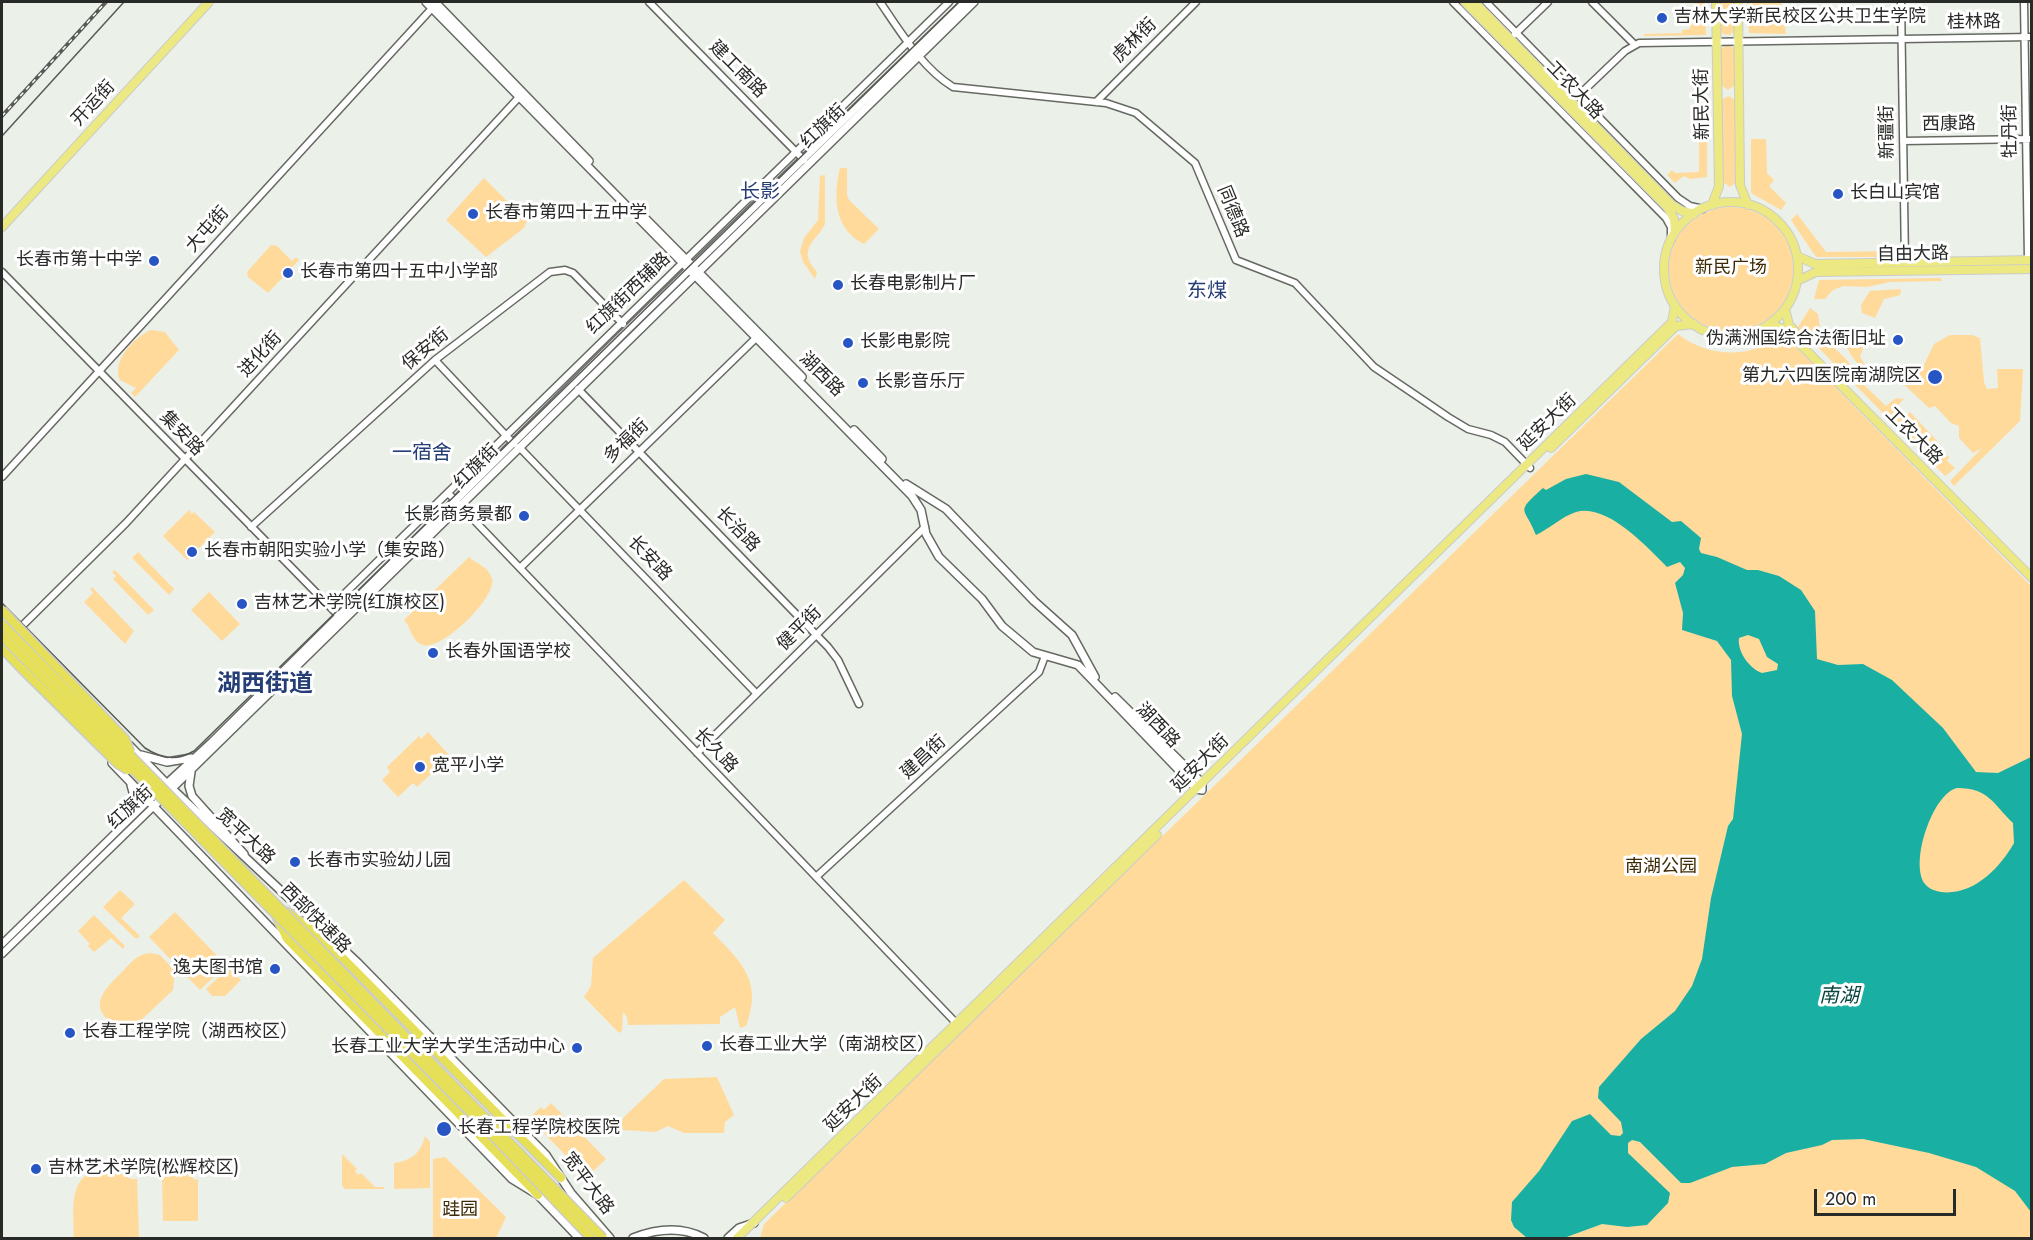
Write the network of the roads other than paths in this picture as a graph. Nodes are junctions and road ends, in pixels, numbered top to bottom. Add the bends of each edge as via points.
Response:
1 (209, 2) edge
2 (426, 2) edge
3 (649, 2) edge
4 (880, 2) edge
5 (949, 2) edge
6 (965, 2) edge
7 (974, 2) edge
8 (1196, 2) edge
9 (1453, 2) edge
10 (1465, 2) edge
11 (1474, 2) edge
12 (1486, 2) edge
13 (1548, 2) edge
14 (1592, 2) edge
15 (1716, 2) edge
16 (1738, 2) edge
17 (1901, 2) edge
18 (2024, 2) edge
19 (435, 4) edge
20 (1513, 35) junction
21 (2028, 37) edge
22 (1902, 39) junction
23 (1717, 41) junction
24 (1738, 41) junction
25 (908, 42) junction
26 (1634, 44) junction
27 (917, 52) junction
28 (521, 94) junction
29 (1578, 96) junction
30 (1096, 102) junction
31 (2029, 139) edge
32 (1903, 141) junction
33 (796, 151) junction
34 (804, 160) junction
35 (1712, 205) junction
36 (1748, 205) junction
37 (1703, 209) junction
38 (1694, 214) junction
39 (2, 227) edge
40 (1673, 236) junction
41 (1797, 256) junction
42 (2030, 260) edge
43 (684, 261) junction
44 (1905, 262) junction
45 (2031, 268) edge
46 (694, 271) junction
47 (2, 272) edge
48 (1797, 281) junction
49 (1675, 305) junction
50 (1785, 309) junction
51 (622, 322) junction
52 (1694, 324) junction
53 (1768, 324) junction
54 (628, 329) junction
55 (756, 338) junction
56 (435, 360) junction
57 (100, 371) junction
58 (578, 389) junction
59 (506, 436) junction
60 (516, 445) junction
61 (639, 452) junction
62 (185, 460) junction
63 (1529, 466) junction
64 (2, 477) edge
65 (448, 494) junction
66 (457, 504) junction
67 (580, 510) junction
68 (251, 527) junction
69 (925, 527) junction
70 (520, 568) junction
71 (2031, 572) edge
72 (2031, 578) edge
73 (331, 608) junction
74 (2, 610) edge
75 (340, 617) junction
76 (2, 618) edge
77 (2, 624) edge
78 (15, 633) junction
79 (817, 634) junction
80 (2, 636) edge
81 (2, 647) edge
82 (2, 655) edge
83 (1045, 656) junction
84 (22, 669) junction
85 (756, 693) junction
86 (859, 704) dead end
87 (697, 753) junction
88 (135, 756) junction
89 (196, 756) junction
90 (191, 772) junction
91 (127, 778) junction
92 (142, 779) junction
93 (166, 783) junction
94 (1200, 788) junction
95 (172, 790) junction
96 (148, 801) junction
97 (153, 807) junction
98 (134, 813) junction
99 (249, 861) junction
100 (816, 877) junction
101 (281, 913) junction
102 (2, 944) edge
103 (2, 954) edge
104 (959, 1026) junction
105 (561, 1178) junction
106 (537, 1195) junction
107 (754, 1223) junction
108 (606, 1237) edge
109 (579, 1239) edge
110 (591, 1239) edge
111 (615, 1239) edge
112 (633, 1239) edge
113 (705, 1239) edge
114 (728, 1239) edge
115 (737, 1239) edge
116 (744, 1239) edge

1 - 39 main road, 开运街
2 - 19 main road, 湖西路
3 - 33 street, 建工南路
4 - 25 street, 同德路
5 - 25 street, 红旗街西辅路
6 - 27 main road, 红旗街
7 - 27 main road, 红旗街
8 - 30 street, 虎林街
9 - 40 street via 1666,218
10 - 40 main road, 工农大路 via 1668,208 1674,219
11 - 20 main road, 工农大路
12 - 20 street
13 - 20 street
14 - 26 street
15 - 23 main road, 新民大街
16 - 24 main road, 新民大街
17 - 22 street, 新疆街
18 - 21 street, 牡丹街
19 - 28 main road, 湖西路
19 - 57 street, 大屯街
20 - 29 street
20 - 38 main road, 工农大路 via 1672,205
21 - 22 street, 桂林路
21 - 31 street, 牡丹街
22 - 24 street, 桂林路
22 - 32 street, 新疆街
23 - 24 street, 桂林路
23 - 26 street, 桂林路
23 - 35 main road, 新民大街 via 1719,186
24 - 36 main road, 新民大街 via 1740,185
25 - 27 street, 同德路
25 - 33 street, 红旗街西辅路
26 - 29 street
27 - 30 street, 同德路 via 952,87
27 - 34 main road, 红旗街
27 - 46 main road, 红旗街
28 - 43 main road, 湖西路
28 - 62 street, 进化街
29 - 37 street via 1678,198
30 - 63 street, 同德路 via 1136,113 1195,164 1236,260 1295,283 1374,367 1468,429 1505,442
31 - 32 street, 西康路
31 - 42 street, 牡丹街
32 - 44 street, 新疆街
33 - 34 street, 建工南路
33 - 43 street, 红旗街西辅路
34 - 46 main road, 红旗街
35 - 36 main road
35 - 37 main road
36 - 41 main road via 1779,222
37 - 38 main road
38 - 40 main road
40 - 49 main road via 1664,275
41 - 44 main road, 自由大路 via 1815,264
41 - 48 main road
42 - 44 main road, 自由大路
43 - 46 main road, 湖西路
43 - 51 street, 红旗街西辅路
45 - 48 main road, 自由大路 via 1816,272
46 - 54 main road, 红旗街
46 - 55 main road, 湖西路
46 - 58 main road, 红旗街
46 - 94 main road, 湖西路 via 911,489 946,509 1072,635 1091,673
47 - 57 street, 集安路
48 - 50 main road
49 - 52 main road
49 - 63 main road, 延安大街 via 1672,322
50 - 53 main road
50 - 71 main road, 工农大路 via 1789,325
51 - 54 street, 保安街
51 - 56 street, 保安街 via 573,273 558,270 550,272
51 - 59 street, 红旗街西辅路
52 - 53 main road via 1711,333 1732,336 1754,332
52 - 63 main road, 延安大街 via 1676,326
53 - 72 main road, 工农大路 via 1785,329
54 - 60 main road, 红旗街
55 - 61 street, 多福街
55 - 69 main road, 湖西路 via 912,496
56 - 59 street, 长安路
56 - 68 street, 保安街
57 - 62 street, 集安路
57 - 64 street, 大屯街
58 - 60 main road, 红旗街
58 - 61 street, 长治路
59 - 60 street, 长安路
59 - 65 street, 红旗街西辅路
60 - 66 main road, 红旗街
60 - 67 street, 长安路
61 - 67 street, 多福街
61 - 79 street, 长治路
62 - 68 street, 集安路
62 - 78 street, 进化街
63 - 94 main road, 延安大街
65 - 66 street, 长久路
65 - 73 street, 红旗街西辅路
66 - 70 street, 长久路
66 - 75 main road, 红旗街
66 - 90 main road, 红旗街
67 - 70 street, 多福街
67 - 85 street, 长安路
68 - 73 street, 集安路
69 - 79 street, 健平街
69 - 83 main road, 湖西路 via 939,557 982,599 1002,626 1022,645
70 - 87 street, 长久路
73 - 75 street, 集安路
74 - 88 highway, bridge via 125,739
75 - 89 main road, 红旗街
76 - 78 main road, 宽平大路
77 - 88 highway, 西部快速路, bridge
78 - 88 main road, 宽平大路
79 - 85 street, 健平街
79 - 86 street, 长治路 via 838,660
80 - 92 highway, 西部快速路, bridge
81 - 84 highway
81 - 91 main road
82 - 84 highway
83 - 94 main road, 湖西路 via 1078,665
83 - 100 street, 建昌街 via 1039,672
84 - 92 highway, bridge via 118,764
85 - 87 street, 健平街
87 - 100 street, 长久路
88 - 89 main road via 167,762
88 - 93 main road, 宽平大路
88 - 101 highway, 西部快速路, bridge
89 - 93 main road, 红旗街
90 - 95 main road, 红旗街
90 - 99 main road via 192,796
91 - 96 main road
91 - 98 main road via 135,797
92 - 101 highway, 西部快速路, bridge
93 - 95 main road, 宽平大路
93 - 96 main road, 红旗街
94 - 104 main road, 延安大街
95 - 97 main road, 红旗街
95 - 99 main road, 宽平大路
96 - 97 main road
96 - 98 street, 红旗街
97 - 103 street, 红旗街
97 - 106 main road via 512,1179
98 - 102 street, 红旗街
99 - 105 main road, 宽平大路 via 358,963 546,1155
100 - 104 street, 长久路
101 - 105 highway, bridge via 309,927 346,960
101 - 106 highway via 287,939
101 - 108 highway, 西部快速路, bridge
101 - 110 highway, 西部快速路, bridge
104 - 107 main road, 延安大街
104 - 116 main road, 延安大街
105 - 108 main road, 宽平大路
106 - 109 main road
107 - 114 main road via 738,1228
107 - 115 main road, 延安大街
108 - 111 main road
112 - 113 main road via 670,1230

